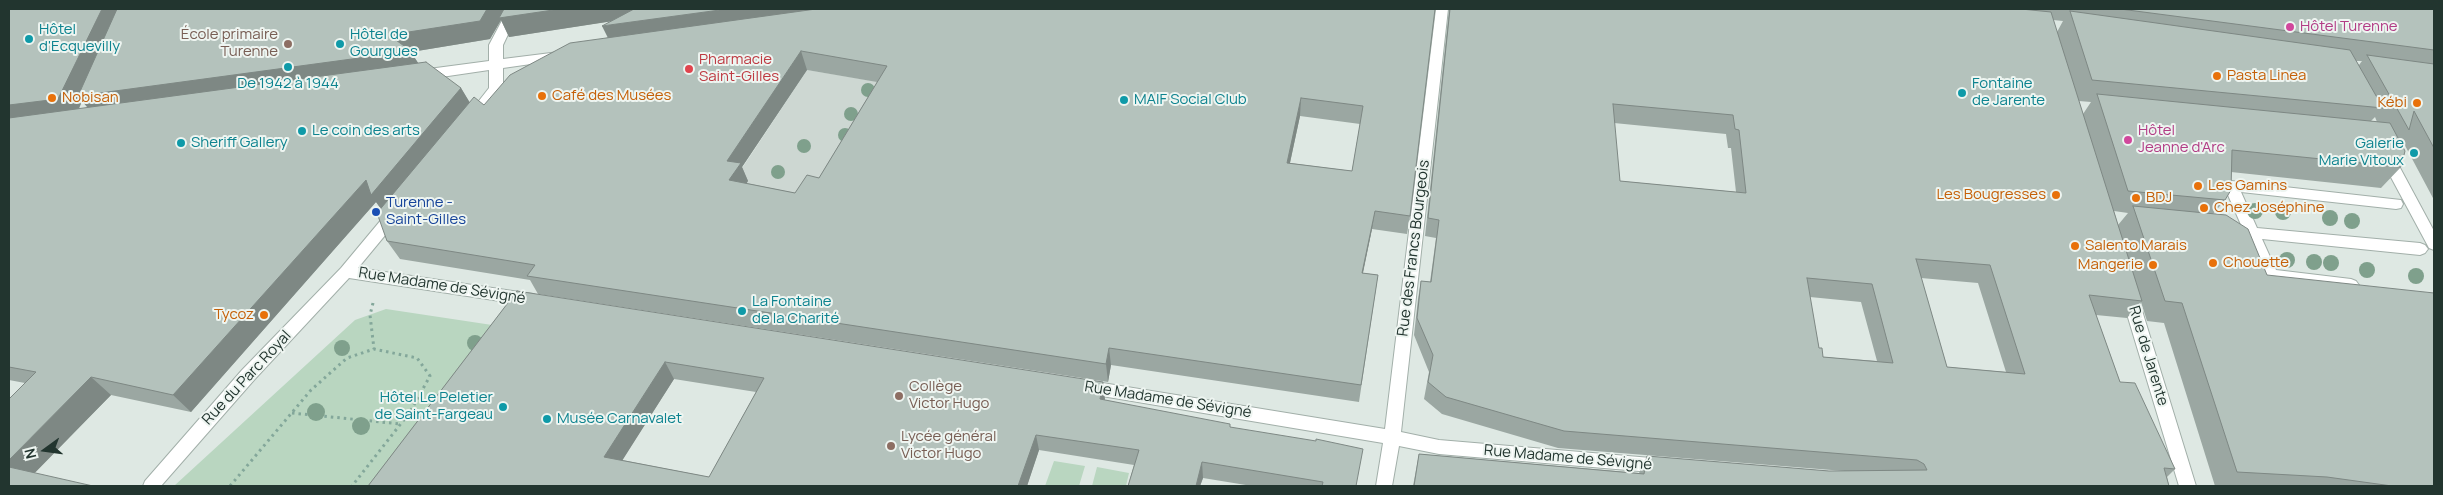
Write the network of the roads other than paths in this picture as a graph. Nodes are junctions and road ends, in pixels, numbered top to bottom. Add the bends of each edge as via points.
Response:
1 (514, 9) edge
2 (1442, 9) edge
3 (575, 54) edge
4 (496, 65) junction
5 (405, 78) edge
6 (465, 128) edge
7 (2381, 145) edge
8 (2396, 204) dead end
9 (402, 205) edge
10 (2228, 230) edge
11 (2251, 232) junction
12 (2434, 244) edge
13 (2420, 249) dead end
14 (346, 272) junction
15 (2123, 274) edge
16 (2367, 287) edge
17 (544, 302) edge
18 (1066, 384) edge
19 (1392, 437) junction
20 (1677, 467) edge
21 (150, 486) edge
22 (1384, 486) edge
23 (2188, 486) edge

1 - 4 street via 496,45
2 - 19 street, Rue des Francs Bourgeois
3 - 4 street
4 - 5 street
4 - 6 street via 496,89
7 - 12 street
8 - 11 street via 2231,186
9 - 14 street, Rue du Parc Royal
10 - 11 street
11 - 13 street
11 - 16 street via 2270,275
14 - 17 street, Rue Madame de Sévigné
14 - 21 street, Rue du Parc Royal via 248,375
15 - 23 street, Rue de Jarente
18 - 19 street, Rue Madame de Sévigné
19 - 20 street, Rue Madame de Sévigné via 1439,447
19 - 22 street, Rue des Francs Bourgeois

